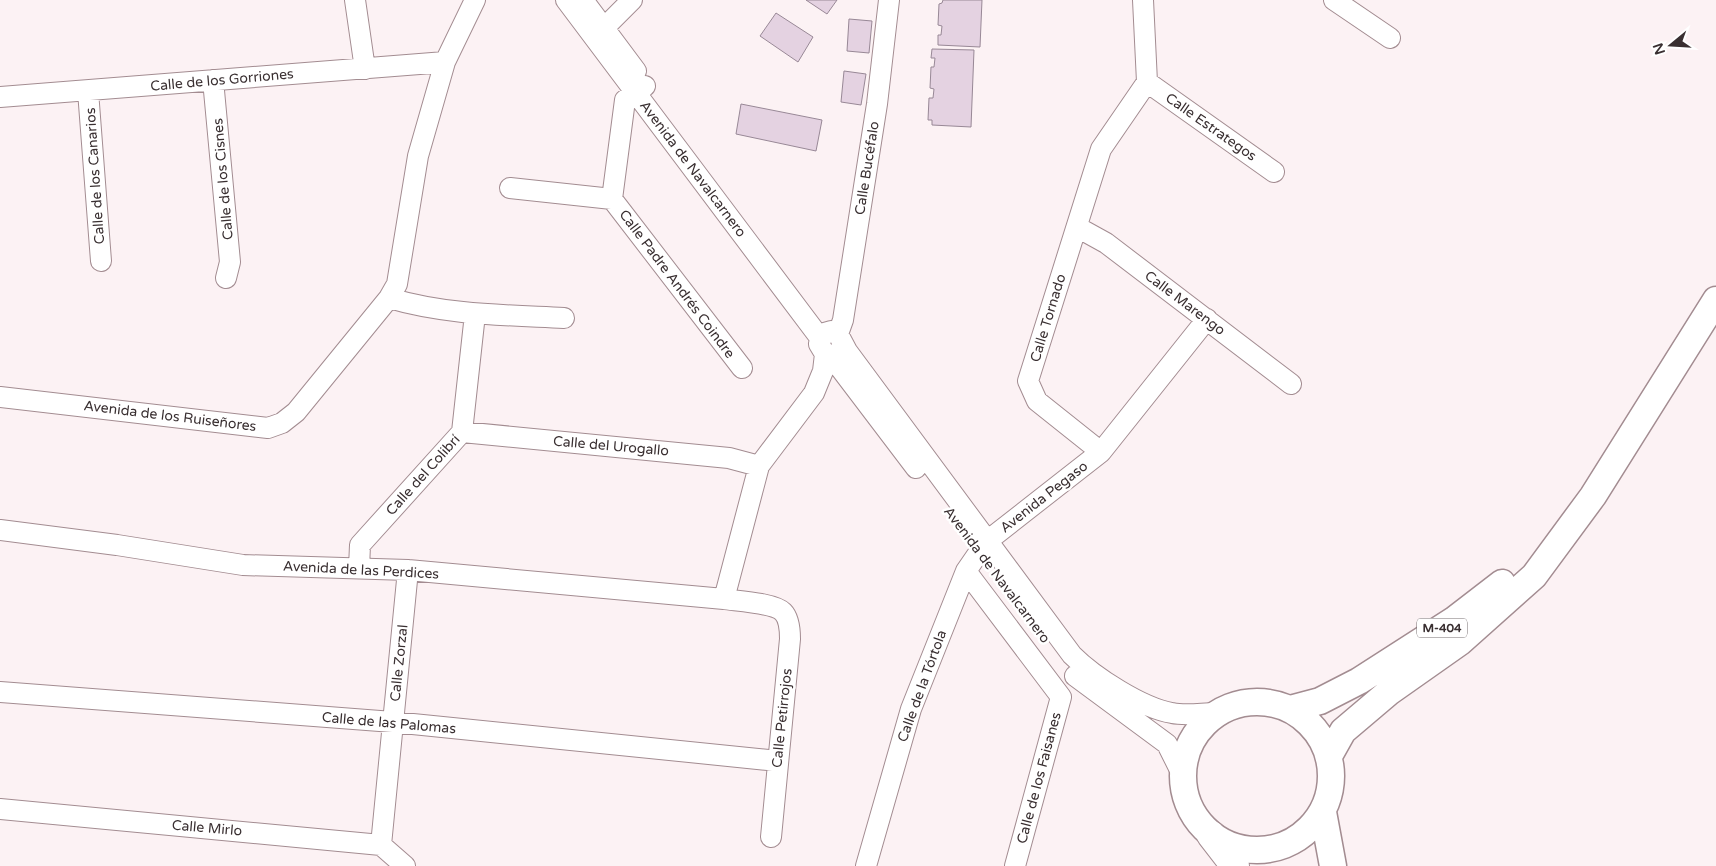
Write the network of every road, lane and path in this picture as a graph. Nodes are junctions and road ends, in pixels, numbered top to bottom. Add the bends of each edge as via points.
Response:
1 (355, 0) edge
2 (475, 0) edge
3 (566, 0) edge
4 (632, 0) edge
5 (888, 0) edge
6 (1143, 0) edge
7 (1334, 0) edge
8 (581, 9) edge
9 (604, 28) junction
10 (1390, 38) dead end
11 (445, 62) junction
12 (365, 69) junction
13 (213, 80) junction
14 (1147, 82) junction
15 (641, 89) junction
16 (88, 91) junction
17 (0, 97) edge
18 (1274, 172) dead end
19 (510, 188) dead end
20 (612, 199) junction
21 (1077, 226) junction
22 (101, 261) dead end
23 (226, 278) dead end
24 (389, 298) junction
25 (1716, 300) edge
26 (475, 314) junction
27 (564, 318) dead end
28 (1207, 319) junction
29 (831, 343) junction
30 (742, 368) dead end
31 (1291, 384) dead end
32 (0, 397) edge
33 (462, 432) junction
34 (1101, 452) junction
35 (759, 466) junction
36 (1576, 518) junction
37 (0, 530) edge
38 (983, 546) junction
39 (359, 568) junction
40 (408, 570) junction
41 (966, 571) junction
42 (724, 599) junction
43 (773, 606) joint
44 (0, 692) edge
45 (1290, 709) junction
46 (1216, 714) junction
47 (393, 722) junction
48 (1329, 756) junction
49 (778, 761) junction
50 (1182, 774) junction
51 (0, 809) edge
52 (1323, 812) junction
53 (1211, 835) junction
54 (771, 837) dead end
55 (381, 845) junction
56 (1264, 851) junction
57 (405, 866) edge
58 (866, 866) edge
59 (1015, 866) edge
60 (1235, 866) edge
61 (1285, 866) edge
62 (1333, 866) edge

1 - 12 street
2 - 11 street, Avenida de los Ruiseñores
3 - 8 street, Avenida de Navalcarnero
4 - 9 street
5 - 29 street, Calle Bucéfalo via 872,136 843,320
6 - 14 street
7 - 10 street
8 - 9 street, Avenida de Navalcarnero
8 - 15 street, Avenida de Navalcarnero via 604,51
9 - 15 street, Avenida de Navalcarnero
11 - 12 street, Calle de los Gorriones
11 - 24 street, Avenida de los Ruiseñores via 418,156 396,284
12 - 13 street, Calle de los Gorriones
13 - 16 street, Calle de los Gorriones
13 - 23 street, Calle de los Cisnes via 230,262
14 - 18 street, Calle Estrategos
14 - 21 street, Calle Tornado via 1101,149
15 - 20 street, Calle Padre Andrés Coindre via 625,100
15 - 29 street, Avenida de Navalcarnero
16 - 17 street, Calle de los Gorriones
16 - 22 street, Calle de los Canarios
19 - 20 street, Calle Padre Andrés Coindre
20 - 30 street, Calle Padre Andrés Coindre
21 - 28 street, Calle Marengo via 1106,243
21 - 34 street, Calle Tornado via 1028,382 1037,401
24 - 26 street via 420,307
24 - 32 street, Avenida de los Ruiseñores via 296,412 282,423 268,428
25 - 36 main road, M-404
26 - 27 street
26 - 33 street, Calle del Colibrí
28 - 31 street, Calle Marengo
28 - 34 street
29 - 35 street via 814,394
29 - 38 street, Avenida de Navalcarnero
33 - 35 street, Calle del Urogallo via 729,458
33 - 39 street, Calle del Colibrí via 360,544
34 - 38 street, Avenida Pegaso
35 - 42 street
36 - 45 main road, M-404 via 1518,571 1454,620 1359,681 1320,701
36 - 48 main road, M-404 via 1534,576 1460,642 1388,692 1342,731
37 - 39 street, Avenida de las Perdices via 243,565
38 - 41 street, Calle de la Tórtola
38 - 46 street, Avenida de Navalcarnero via 1088,671 1129,696 1172,713
38 - 50 street, Avenida de Navalcarnero via 1028,618 1077,679 1167,744
39 - 40 street, Avenida de las Perdices
40 - 42 street, Avenida de las Perdices
40 - 47 street, Calle Zorzal
41 - 58 street, Calle de la Tórtola via 910,709
41 - 59 street, Calle de los Faisanes via 1061,697
42 - 43 street, Avenida de las Perdices
43 - 49 street, Calle Petirrojos via 783,612 790,627
44 - 47 street, Calle de las Palomas
45 - 46 main road via 1272,702 1252,701 1233,705
45 - 48 main road via 1316,731
46 - 50 main road via 1194,736
47 - 49 street, Calle de las Palomas
47 - 55 street, Calle Zorzal
48 - 52 main road via 1330,794
49 - 54 street, Calle Petirrojos
50 - 53 main road via 1189,808
51 - 55 street, Calle Mirlo
52 - 56 main road via 1298,839
52 - 62 main road
53 - 56 main road via 1227,845
53 - 60 highway
55 - 57 street
56 - 61 main road

